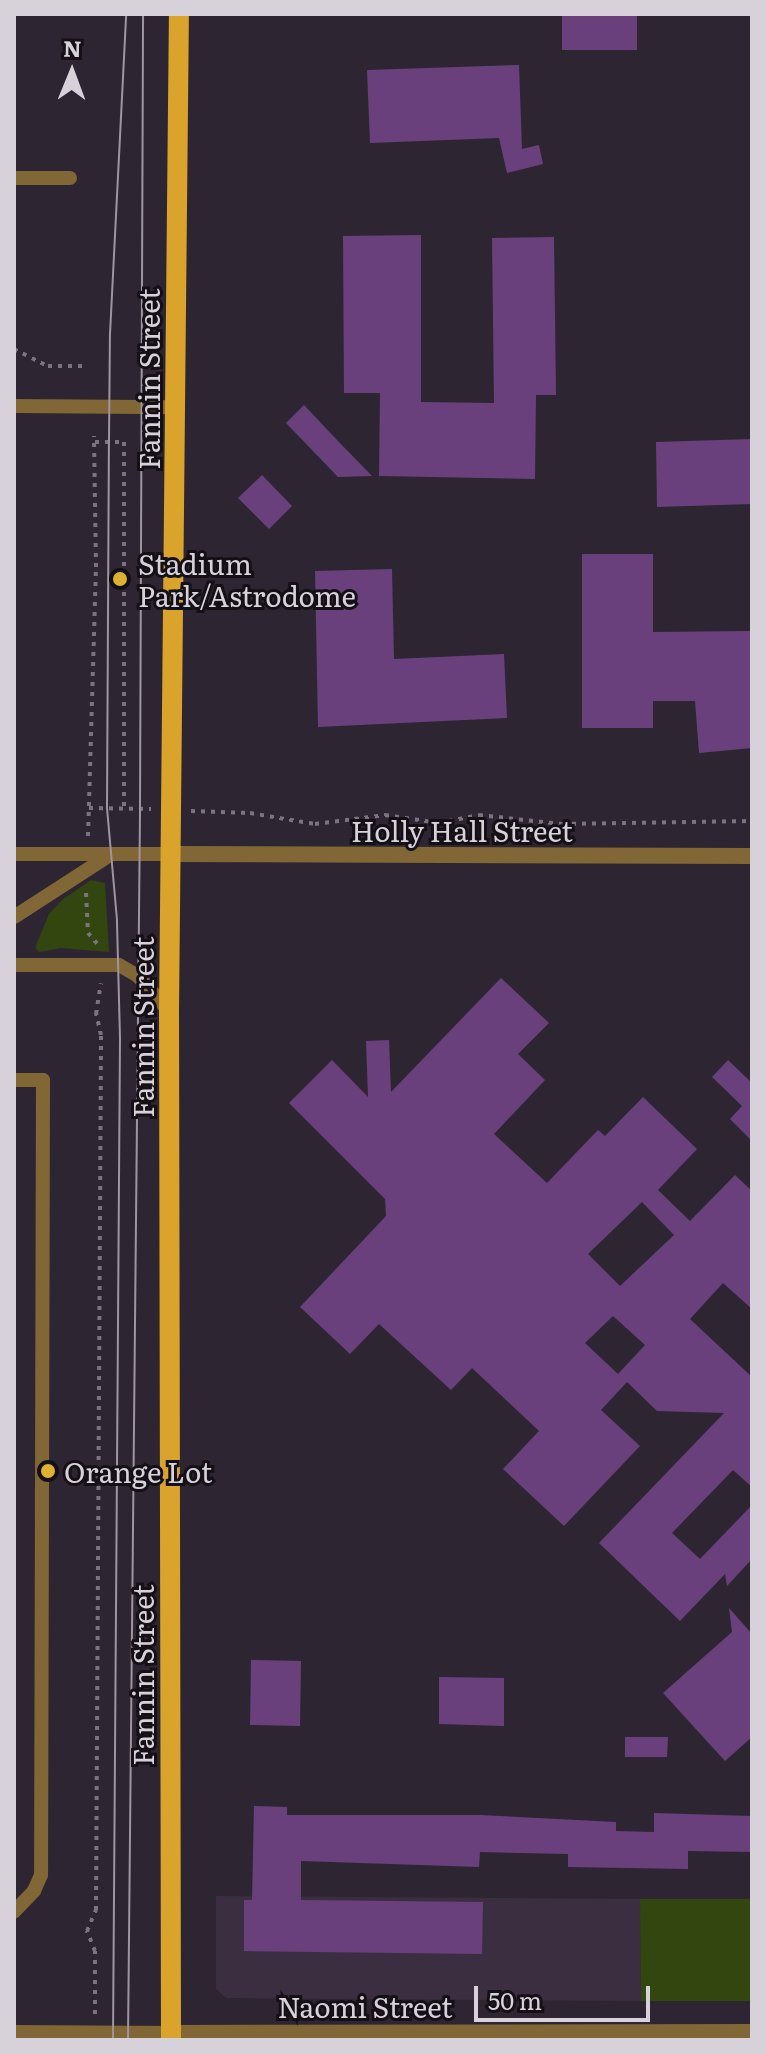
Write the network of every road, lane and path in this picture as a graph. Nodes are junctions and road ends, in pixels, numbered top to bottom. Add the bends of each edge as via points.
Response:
1 (179, 14) edge
2 (14, 178) edge
3 (70, 178) dead end
4 (14, 349) edge
5 (88, 366) dead end
6 (14, 406) edge
7 (176, 407) junction
8 (124, 808) dead end
9 (220, 812) dead end
10 (752, 821) edge
11 (89, 830) dead end
12 (14, 854) edge
13 (172, 854) junction
14 (110, 855) junction
15 (752, 856) edge
16 (86, 883) dead end
17 (14, 917) edge
18 (102, 952) dead end
19 (14, 965) edge
20 (103, 978) dead end
21 (169, 1011) junction
22 (14, 1080) edge
23 (14, 1912) edge
24 (14, 2032) edge
25 (95, 2032) junction
26 (750, 2035) edge
27 (686, 2036) edge
28 (171, 2037) edge

1 - 7 main road, Fannin Street
2 - 3 lane
4 - 5 path via 48,366
6 - 7 lane
7 - 13 main road, Fannin Street
8 - 11 path via 124,442 94,439
9 - 10 path via 315,824 385,815 439,823 479,815 562,824
12 - 14 lane
13 - 14 lane
13 - 15 street, Holly Hall Street
13 - 21 main road, Fannin Street
14 - 17 lane
16 - 18 path via 88,933
19 - 21 lane via 119,965 138,976
20 - 25 path via 96,1014 101,1035 96,1910 87,1931 95,1951
21 - 28 main road, Fannin Street
22 - 23 lane via 43,1080 43,1112 41,1875
24 - 25 lane
25 - 28 lane
26 - 27 street, Naomi Street
27 - 28 street, Naomi Street

